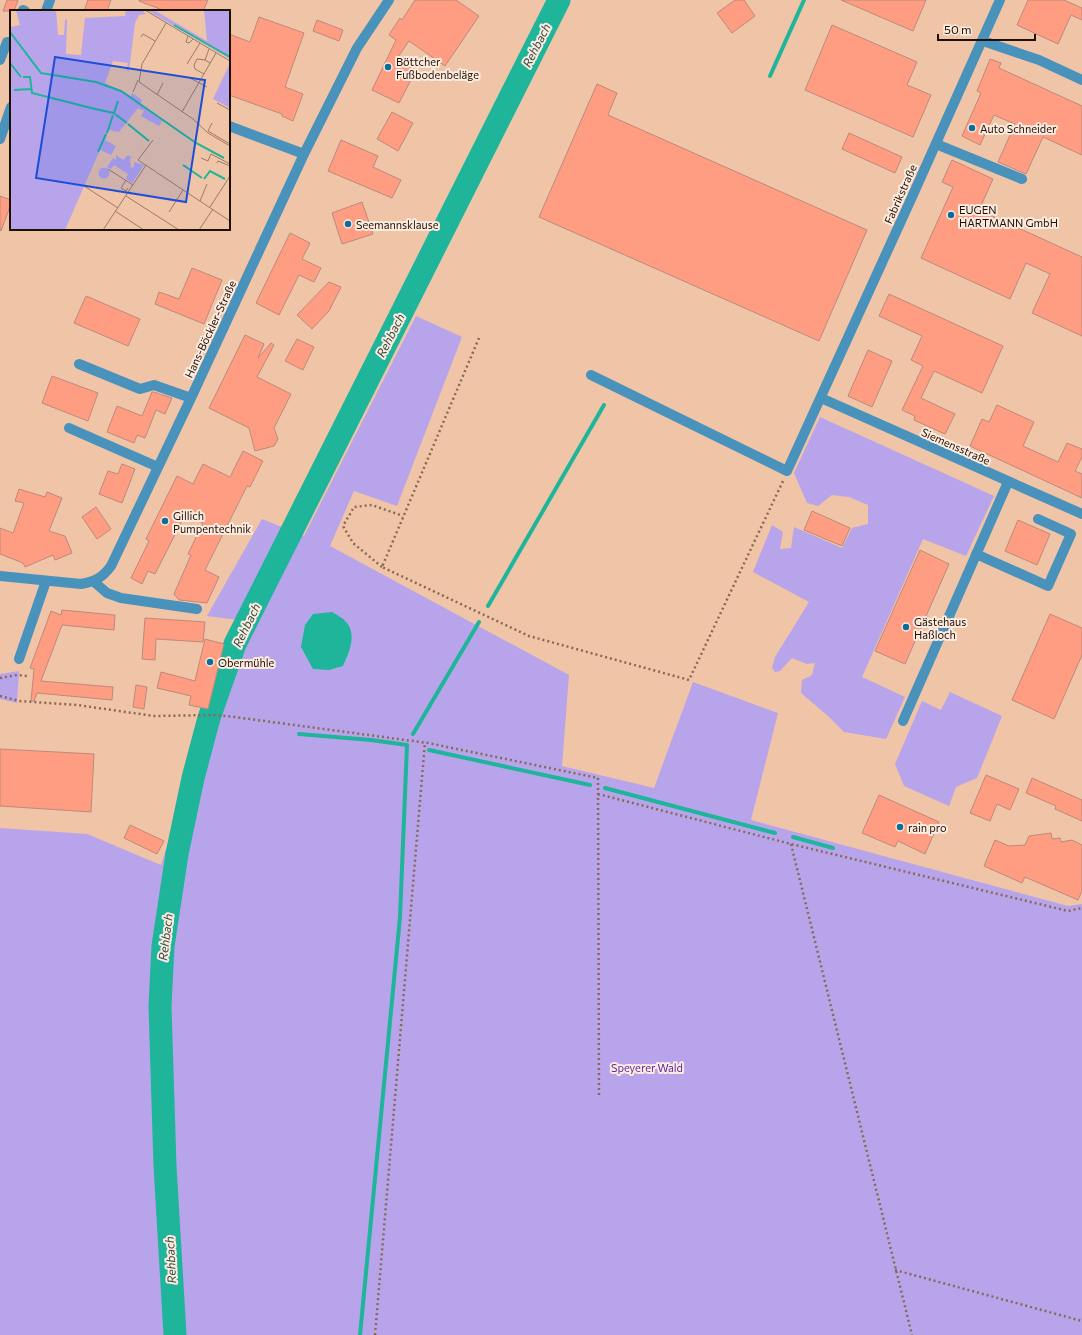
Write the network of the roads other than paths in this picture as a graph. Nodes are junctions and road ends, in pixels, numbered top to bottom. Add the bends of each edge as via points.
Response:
1 (50, 0) edge
2 (389, 0) edge
3 (1000, 0) edge
4 (46, 10) edge
5 (6, 41) edge
6 (983, 41) junction
7 (0, 60) edge
8 (1082, 80) edge
9 (10, 110) edge
10 (230, 126) edge
11 (0, 138) edge
12 (936, 144) junction
13 (304, 154) junction
14 (1022, 179) dead end
15 (78, 364) dead end
16 (591, 375) dead end
17 (191, 398) junction
18 (821, 398) junction
19 (69, 428) dead end
20 (158, 467) junction
21 (1008, 482) junction
22 (1082, 514) edge
23 (1038, 519) dead end
24 (976, 554) junction
25 (0, 576) edge
26 (46, 581) junction
27 (94, 581) junction
28 (197, 609) dead end
29 (19, 659) dead end
30 (903, 721) dead end

1 - 4 street
2 - 13 street, Hans-Böckler-Straße via 357,48
3 - 6 street, Fabrikstraße
5 - 7 street
6 - 8 street via 1039,60
6 - 12 street, Fabrikstraße
9 - 11 street
10 - 13 street
12 - 14 street
12 - 18 street, Fabrikstraße
13 - 17 street, Hans-Böckler-Straße
15 - 17 street via 140,389 154,385
16 - 18 street, Fabrikstraße via 787,471
17 - 20 street, Hans-Böckler-Straße
18 - 21 street, Siemensstraße
19 - 20 street
20 - 27 street, Hans-Böckler-Straße via 111,566 104,576
21 - 22 street, Siemensstraße
21 - 24 street
23 - 24 street via 1071,534 1048,586
24 - 30 street
25 - 26 street
26 - 27 street via 81,584
26 - 29 street
27 - 28 street via 107,593 120,598

